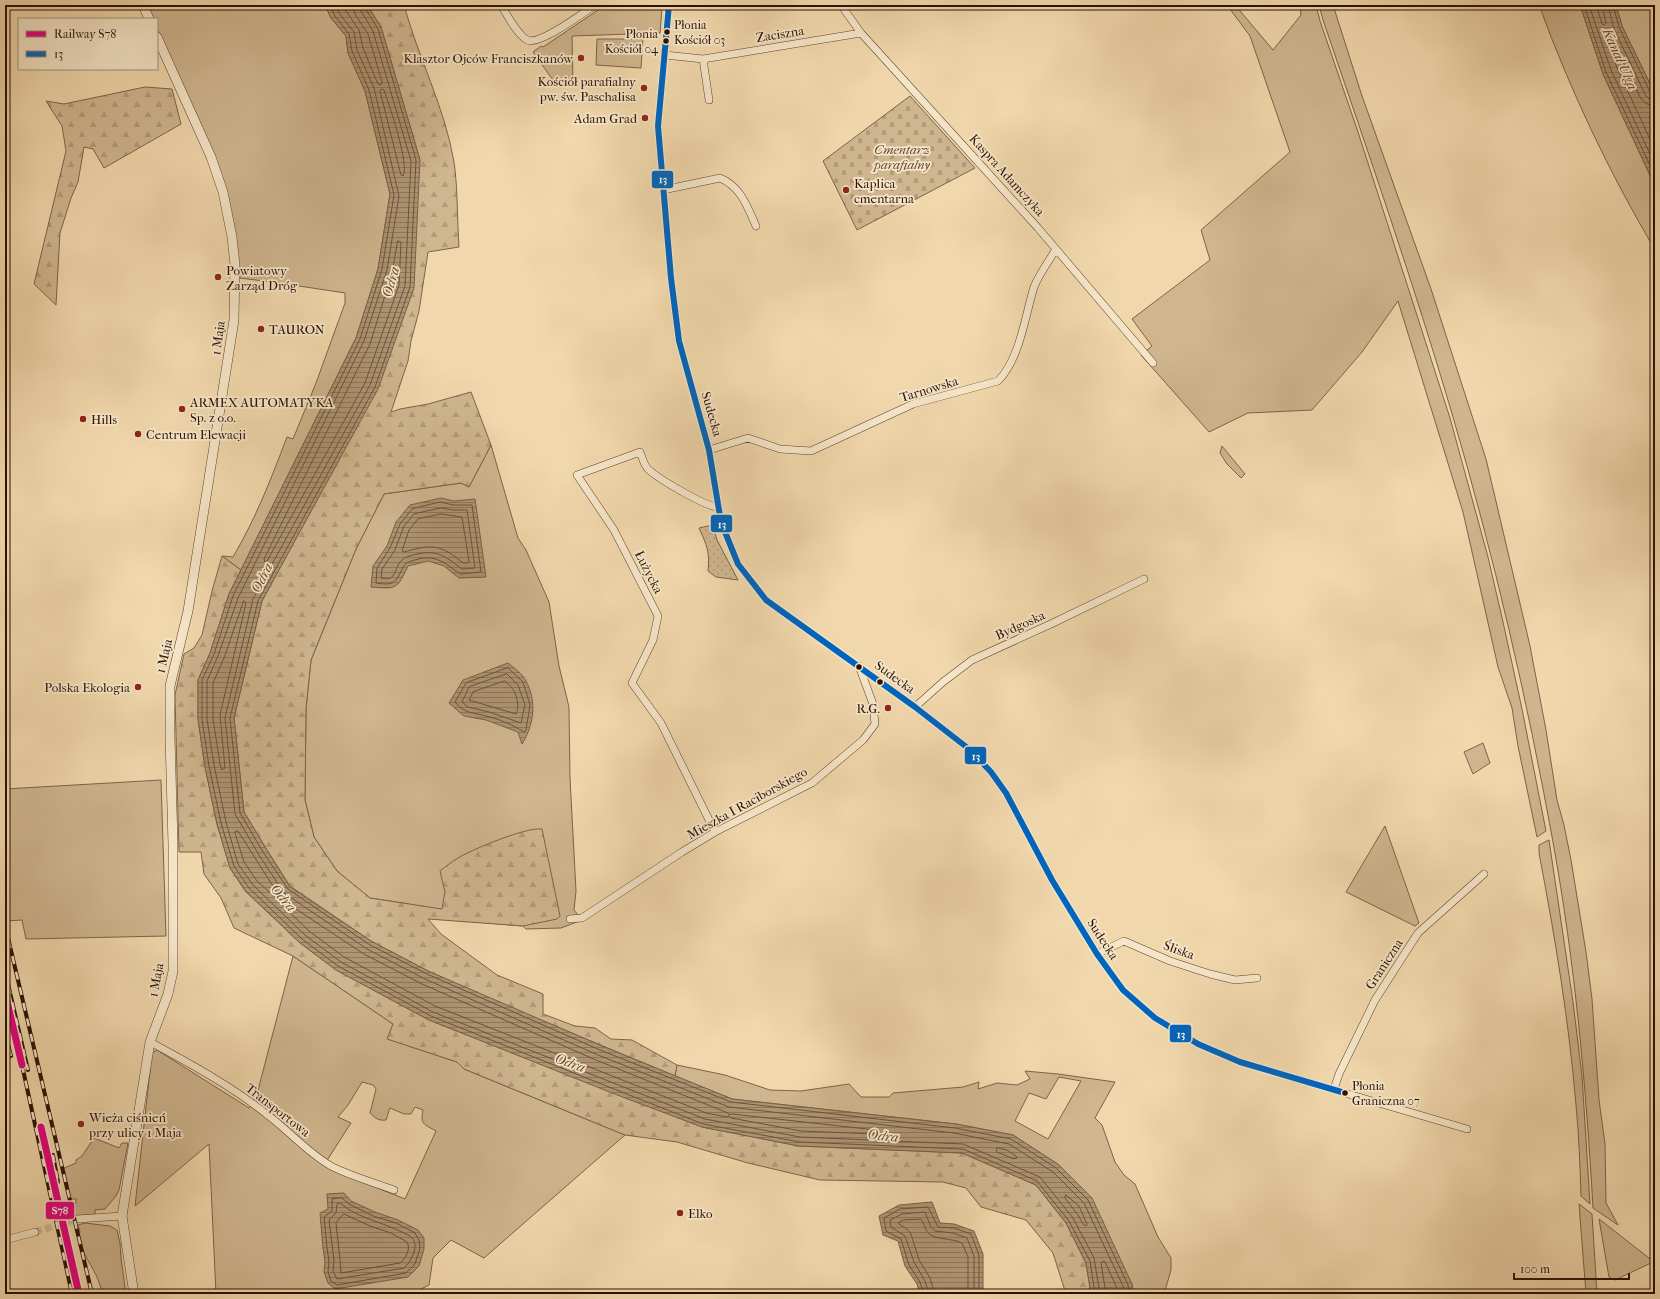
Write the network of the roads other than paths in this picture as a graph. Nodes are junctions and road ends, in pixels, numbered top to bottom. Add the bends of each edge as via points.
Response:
1 (143, 5) edge
2 (501, 5) edge
3 (595, 5) edge
4 (669, 5) edge
5 (841, 5) edge
6 (149, 18) edge
7 (861, 33) junction
8 (158, 39) edge
9 (665, 55) junction
10 (703, 59) junction
11 (709, 100) dead end
12 (663, 190) junction
13 (756, 226) dead end
14 (1056, 249) junction
15 (1153, 362) dead end
16 (709, 450) junction
17 (718, 507) junction
18 (1144, 579) dead end
19 (859, 666) junction
20 (915, 707) junction
21 (715, 832) junction
22 (1484, 874) dead end
23 (570, 918) dead end
24 (1097, 954) junction
25 (1257, 978) dead end
26 (150, 1042) junction
27 (1334, 1089) junction
28 (1467, 1129) dead end
29 (394, 1190) dead end
30 (122, 1216) junction
31 (77, 1219) tunnel mouth
32 (35, 1232) tunnel mouth
33 (5, 1240) edge
34 (134, 1294) edge

1 - 6 street
2 - 3 street via 520,34 534,42
4 - 9 street, Sudecka
5 - 7 street, Kaspra Adamczyka
7 - 10 street, Zaciszna
7 - 14 street, Kaspra Adamczyka
8 - 26 street, 1 Maja via 211,156 223,192 235,265 233,327 188,611 170,686 173,971 168,994
9 - 10 street, Zaciszna
9 - 12 street, Sudecka via 658,126
10 - 11 street
12 - 13 street via 720,178 728,181 742,195
12 - 16 street, Sudecka via 679,341
14 - 15 street, Kaspra Adamczyka
14 - 16 street, Tarnowska via 1035,285 1013,358 1005,375 998,381 913,404 811,451 780,449 748,438
16 - 17 street, Sudecka
17 - 19 street, Sudecka via 721,522 738,564 766,600
17 - 21 street, Łużycka via 687,495 647,468 640,452 577,475 614,530 658,616 654,640 632,683 661,723
18 - 20 street, Bydgoska via 972,660
19 - 20 street, Sudecka
19 - 21 street, Mieszka I Raciborskiego via 873,704 875,724 863,740 812,783
20 - 24 street, Sudecka via 969,749 991,772 1006,793 1052,880
21 - 23 street, Mieszka I Raciborskiego via 582,918
22 - 27 street, Graniczna via 1418,933 1375,1000
24 - 25 street, Śliska via 1124,941 1170,961 1210,974 1236,980
24 - 27 street, Sudecka via 1123,990 1155,1018 1198,1044 1240,1062
26 - 29 street, Transportowa via 198,1068 242,1097 330,1165
26 - 30 street, 1 Maja
27 - 28 street, Sudecka
30 - 31 street
30 - 34 street, 1 Maja
32 - 33 street

